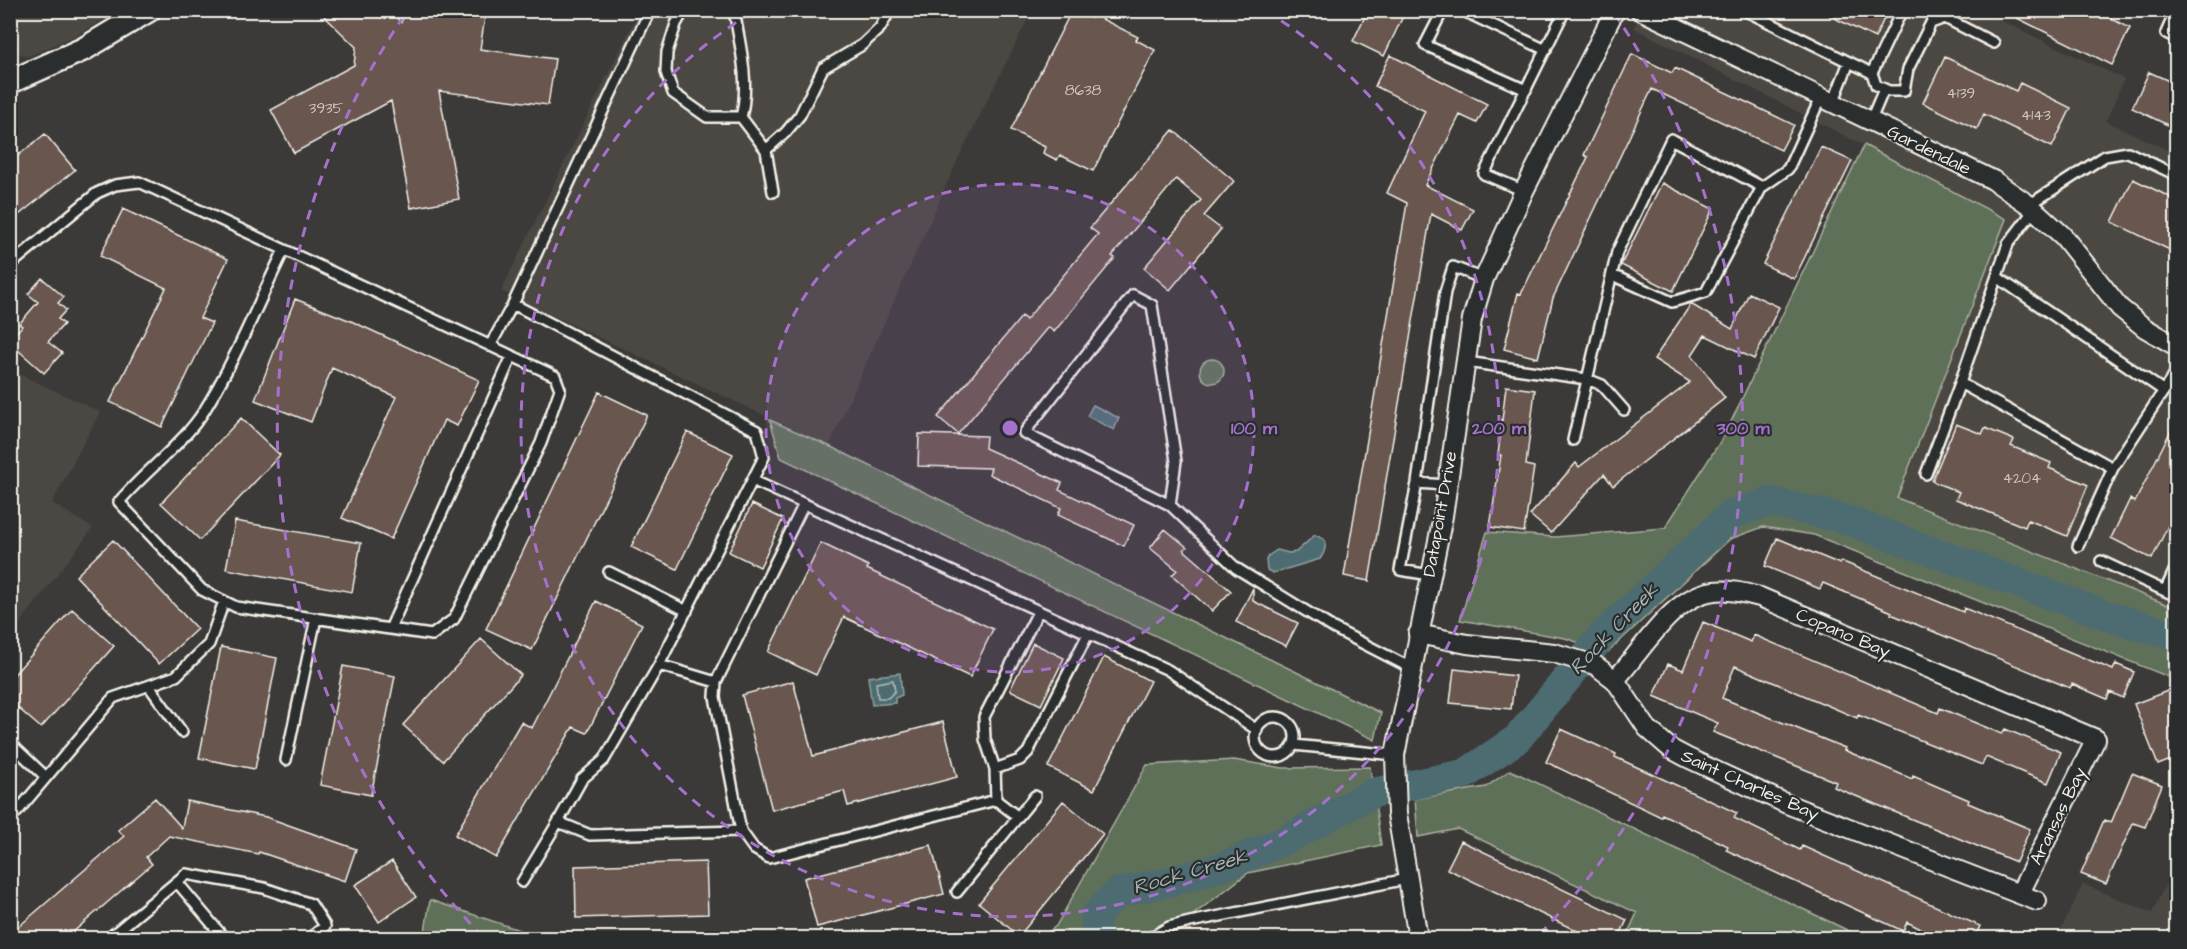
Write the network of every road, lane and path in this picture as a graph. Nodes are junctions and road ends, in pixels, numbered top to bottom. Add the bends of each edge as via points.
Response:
1 (149, 10) edge
2 (650, 10) edge
3 (684, 10) edge
4 (734, 10) edge
5 (890, 10) edge
6 (1443, 10) edge
7 (1461, 10) edge
8 (1565, 10) edge
9 (1615, 10) edge
10 (1640, 10) edge
11 (1744, 10) edge
12 (1902, 10) edge
13 (2176, 10) edge
14 (2176, 38) edge
15 (1994, 43) dead end
16 (1546, 50) junction
17 (1849, 62) junction
18 (1872, 73) junction
19 (10, 82) edge
20 (1884, 89) junction
21 (1526, 90) junction
22 (1827, 100) junction
23 (741, 117) junction
24 (1870, 122) junction
25 (766, 150) junction
26 (2176, 176) edge
27 (1762, 187) junction
28 (1524, 191) junction
29 (773, 192) dead end
30 (2031, 207) junction
31 (284, 250) junction
32 (10, 266) edge
33 (1612, 275) junction
34 (1997, 277) junction
35 (1484, 279) junction
36 (513, 304) junction
37 (490, 346) junction
38 (2176, 346) edge
39 (512, 356) junction
40 (1466, 363) junction
41 (2176, 372) edge
42 (1587, 379) junction
43 (1960, 383) junction
44 (2164, 391) junction
45 (1624, 410) dead end
46 (1573, 440) dead end
47 (2113, 468) junction
48 (1926, 474) dead end
49 (752, 480) junction
50 (1417, 483) junction
51 (1446, 485) junction
52 (804, 504) junction
53 (1170, 506) junction
54 (2078, 546) dead end
55 (2101, 561) dead end
56 (2176, 567) edge
57 (609, 572) dead end
58 (1430, 575) junction
59 (2165, 591) junction
60 (2176, 596) edge
61 (224, 601) junction
62 (687, 611) junction
63 (1038, 612) junction
64 (316, 618) junction
65 (390, 629) junction
66 (1088, 634) junction
67 (1418, 634) junction
68 (659, 665) junction
69 (1411, 668) junction
70 (1615, 680) junction
71 (716, 681) junction
72 (149, 686) junction
73 (1257, 730) junction
74 (182, 732) dead end
75 (2096, 739) joint
76 (10, 743) edge
77 (1294, 745) junction
78 (286, 760) dead end
79 (1395, 760) junction
80 (995, 769) junction
81 (46, 777) junction
82 (1035, 796) dead end
83 (996, 800) junction
84 (10, 806) edge
85 (1018, 817) junction
86 (558, 822) junction
87 (741, 831) junction
88 (1407, 879) junction
89 (177, 882) junction
90 (522, 882) dead end
91 (957, 892) dead end
92 (2020, 893) junction
93 (2037, 901) dead end
94 (109, 939) edge
95 (224, 939) edge
96 (310, 939) edge
97 (1150, 939) edge
98 (1418, 939) edge

1 - 19 street via 84,49
2 - 36 lane
3 - 23 lane via 667,52 666,72 673,93 707,117
4 - 23 lane via 743,58 745,101
5 - 25 lane via 880,28 862,45 823,68 800,115
6 - 21 lane via 1425,45
7 - 16 lane
8 - 16 lane
9 - 28 street, Datapoint Drive
10 - 22 street, Gardendale
11 - 17 lane
12 - 18 lane
13 - 14 lane via 2166,33
15 - 20 lane via 1945,18 1931,23 1908,69 1904,91
16 - 21 lane
17 - 18 lane
17 - 22 lane
18 - 20 lane via 1876,84
20 - 24 lane
21 - 28 lane via 1484,174
22 - 24 street, Gardendale
22 - 27 lane via 1788,169
23 - 25 lane
24 - 30 street, Gardendale via 1993,180
25 - 29 lane
26 - 30 lane via 2128,152 2105,156
27 - 33 lane via 1706,292 1672,302
27 - 33 lane via 1671,139 1617,252
28 - 35 street, Datapoint Drive
30 - 34 lane via 2008,244
30 - 38 street, Gardendale via 2063,236 2120,308
31 - 32 lane via 139,182 115,185 97,193
31 - 37 lane
31 - 61 lane via 203,413 119,502 202,590
33 - 42 lane
34 - 43 lane
34 - 44 lane
35 - 40 street, Datapoint Drive via 1472,319
35 - 50 lane via 1452,267 1448,277
36 - 37 lane
36 - 49 lane via 757,431 764,457
37 - 39 lane
39 - 65 lane
39 - 65 lane via 555,376 560,390 541,443 454,619 432,635
40 - 42 lane
40 - 51 street, Datapoint Drive
41 - 44 lane
42 - 45 lane via 1602,386
42 - 46 lane
43 - 47 lane
43 - 48 lane
44 - 47 lane
47 - 54 lane
49 - 52 lane
49 - 62 lane
50 - 51 lane
50 - 58 lane via 1400,570
51 - 58 street, Datapoint Drive
52 - 63 lane
52 - 71 lane
53 - 53 lane via 1176,460 1152,305 1133,295 1024,434
53 - 69 lane via 1236,568 1335,630
55 - 59 lane
56 - 59 lane
57 - 62 lane
58 - 67 street, Datapoint Drive
59 - 60 lane
61 - 64 lane via 236,607
61 - 72 lane via 209,644 176,676
62 - 68 lane
63 - 66 lane
63 - 80 lane via 984,717 985,739
64 - 65 lane
64 - 78 lane
66 - 73 lane via 1168,670
66 - 80 lane via 1028,752 1009,766
67 - 69 street, Datapoint Drive
67 - 70 street, Saint Charles Bay via 1467,644 1554,653 1595,665
68 - 71 lane
68 - 86 lane via 604,760 582,779
69 - 79 street, Datapoint Drive
70 - 75 street, Copano Bay via 1672,611 1705,592 1738,592 1760,597
70 - 92 street, Saint Charles Bay via 1647,728 1688,759 1787,804
71 - 87 lane via 715,697
72 - 74 lane
72 - 81 lane via 113,698
73 - 77 lane via 1266,720 1286,720 1294,732
73 - 77 lane via 1256,744 1270,757 1284,755
75 - 92 street, Aransas Bay
76 - 81 lane
77 - 79 lane
79 - 88 street, Datapoint Drive via 1397,814
80 - 83 lane
81 - 84 lane via 17,812
82 - 85 lane
83 - 85 lane
83 - 87 lane via 769,858 754,849
85 - 91 lane
86 - 87 lane via 590,835
86 - 90 lane
88 - 97 lane via 1190,922 1169,927
88 - 98 street, Datapoint Drive
89 - 94 lane
89 - 95 lane
89 - 96 lane via 186,874 264,888 311,904 325,926
92 - 93 street, Saint Charles Bay

